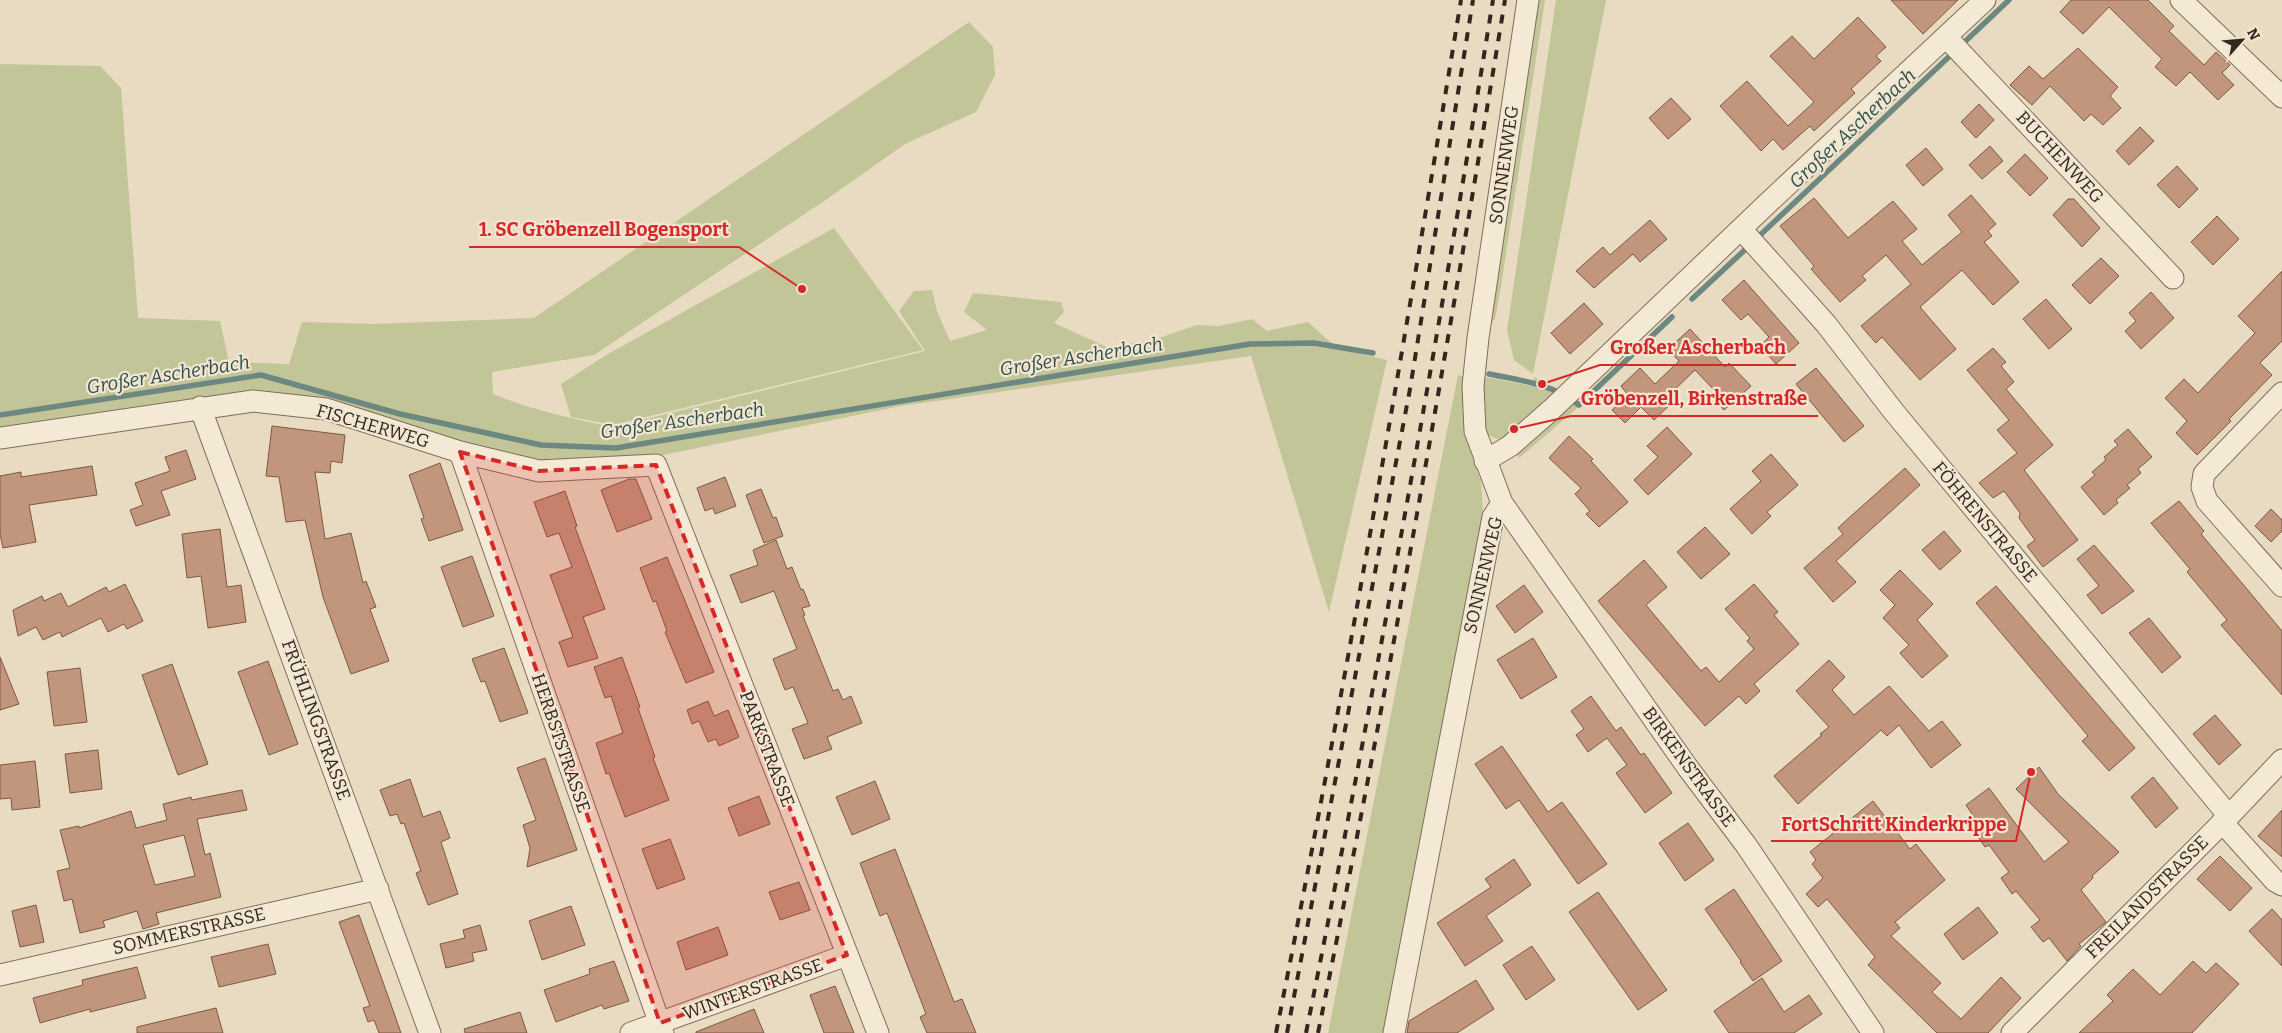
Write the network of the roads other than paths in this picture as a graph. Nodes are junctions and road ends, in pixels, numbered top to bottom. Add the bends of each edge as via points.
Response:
1 (1528, 0) edge
2 (1985, 0) edge
3 (2181, 0) edge
4 (1949, 40) junction
5 (2282, 97) edge
6 (1743, 232) junction
7 (2173, 278) dead end
8 (2282, 394) edge
9 (200, 407) junction
10 (0, 438) edge
11 (460, 452) junction
12 (1485, 461) junction
13 (656, 465) joint
14 (1502, 503) junction
15 (2282, 586) edge
16 (2282, 760) edge
17 (2225, 819) junction
18 (2282, 885) edge
19 (378, 889) junction
20 (848, 955) junction
21 (0, 975) edge
22 (661, 1028) edge
23 (430, 1033) edge
24 (631, 1033) edge
25 (878, 1033) edge
26 (1394, 1033) edge
27 (1874, 1033) edge
28 (2012, 1033) edge

1 - 12 street, SONNENWEG via 1473,386 1475,431
2 - 4 street
3 - 5 street
4 - 6 street
4 - 7 street, BUCHENWEG
6 - 12 street via 1510,446
6 - 17 street, FÖHRENSTRASSE via 1826,324
8 - 15 street via 2204,474 2202,487 2207,501
9 - 10 street, FISCHERWEG
9 - 11 street, FISCHERWEG via 253,401 326,409
9 - 19 street, FRÜHLINGSTRASSE
11 - 13 street, FISCHERWEG via 539,471
11 - 22 street, HERBSTSTRASSE
12 - 14 street, SONNENWEG
13 - 20 street, PARKSTRASSE
14 - 26 street, SONNENWEG via 1493,517
14 - 27 street, BIRKENSTRASSE via 1753,855
16 - 17 street, FREILANDSTRASSE
17 - 18 street, FÖHRENSTRASSE via 2275,881
17 - 28 street, FREILANDSTRASSE
19 - 21 street, SOMMERSTRASSE
19 - 23 street, FRÜHLINGSTRASSE
20 - 22 street, WINTERSTRASSE
20 - 25 street, PARKSTRASSE
22 - 24 street, WINTERSTRASSE

